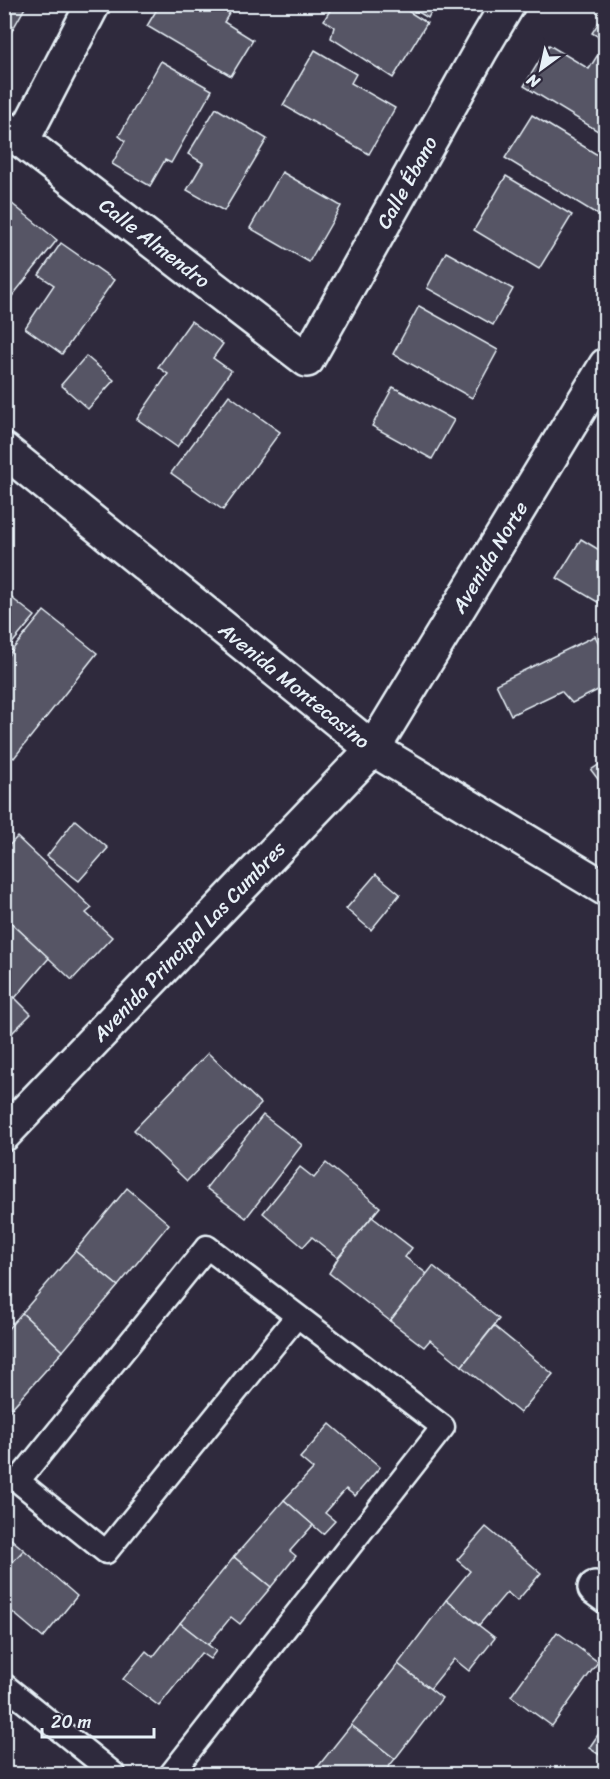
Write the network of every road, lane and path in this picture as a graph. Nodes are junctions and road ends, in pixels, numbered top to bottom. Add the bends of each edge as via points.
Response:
1 (93, 4) edge
2 (508, 4) edge
3 (13, 134) edge
4 (306, 360) joint
5 (606, 365) edge
6 (4, 450) edge
7 (373, 749) junction
8 (606, 889) edge
9 (4, 1134) edge
10 (297, 1316) junction
11 (4, 1685) edge
12 (114, 1774) edge
13 (171, 1774) edge

1 - 3 street
2 - 4 street, Calle Ébano
3 - 4 street, Calle Almendro
5 - 7 street, Avenida Norte
6 - 7 street, Avenida Montecasino
7 - 8 street, Avenida Montecasino
7 - 9 street, Avenida Principal Las Cumbres
10 - 10 lane via 207,1247 18,1481 106,1552
10 - 13 lane via 443,1427
11 - 12 lane

